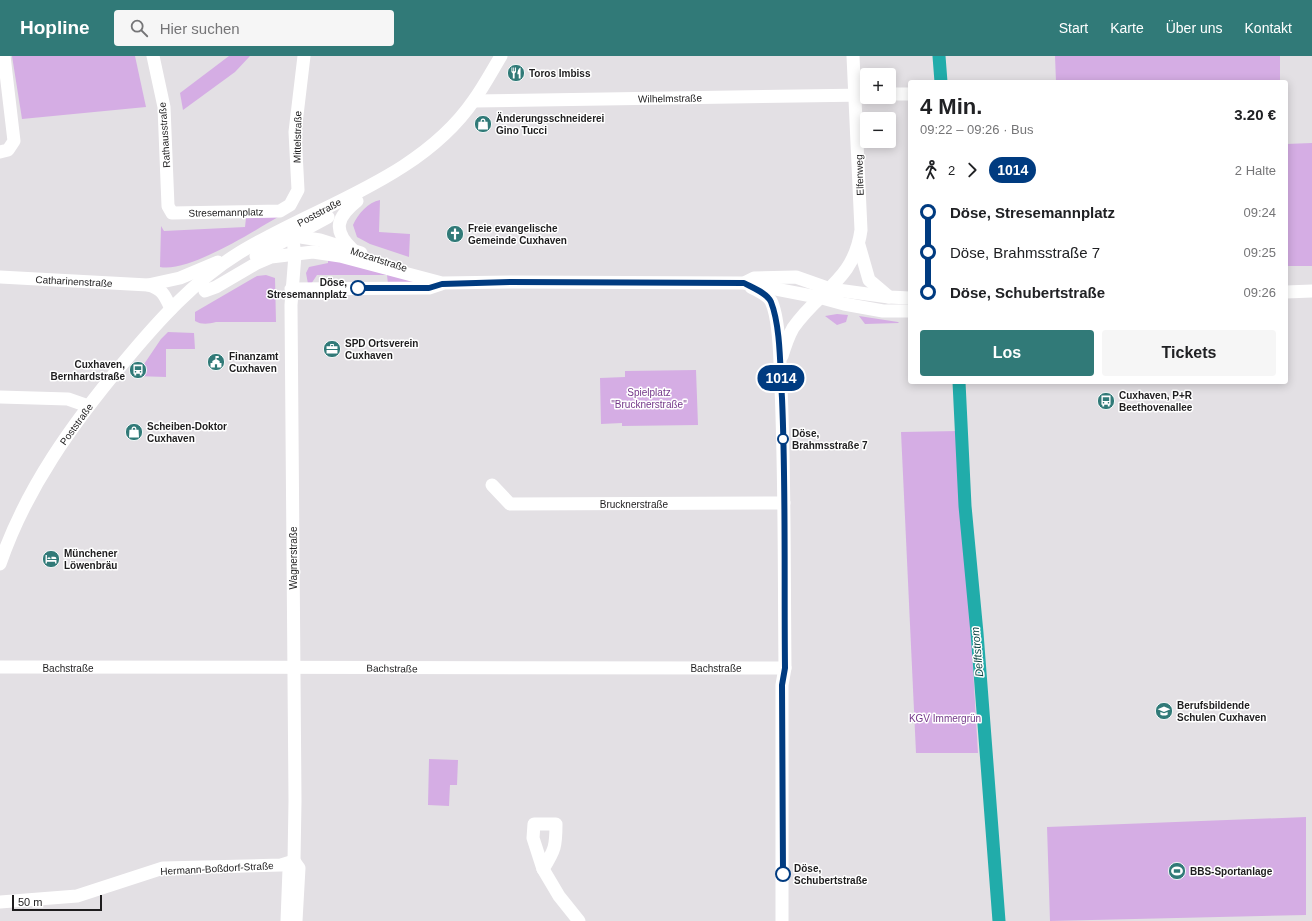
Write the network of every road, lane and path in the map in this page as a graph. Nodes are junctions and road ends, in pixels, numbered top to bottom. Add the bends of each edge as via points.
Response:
1 (4, 56) edge
2 (153, 56) edge
3 (304, 56) edge
4 (501, 56) edge
5 (853, 56) edge
6 (860, 90) edge
7 (896, 94) edge
8 (908, 94) edge
9 (860, 95) edge
10 (474, 101) junction
11 (861, 104) edge
12 (0, 152) edge
13 (383, 178) junction
14 (357, 201) junction
15 (280, 211) joint
16 (172, 213) joint
17 (290, 234) junction
18 (859, 245) junction
19 (353, 250) junction
20 (238, 254) junction
21 (290, 256) junction
22 (0, 277) edge
23 (465, 283) junction
24 (744, 283) junction
25 (442, 284) junction
26 (148, 285) junction
27 (291, 289) junction
28 (205, 291) junction
29 (1312, 291) edge
30 (1288, 292) edge
31 (826, 293) junction
32 (889, 297) junction
33 (908, 298) edge
34 (175, 306) junction
35 (908, 311) edge
36 (780, 362) junction
37 (0, 398) edge
38 (88, 406) junction
39 (492, 485) dead end
40 (784, 502) junction
41 (0, 564) edge
42 (0, 668) edge
43 (294, 668) junction
44 (785, 668) junction
45 (294, 861) junction
46 (543, 869) dead end
47 (0, 902) edge
48 (288, 921) edge
49 (296, 921) edge
50 (579, 921) edge
51 (782, 921) edge

1 - 12 street via 14,142 8,150
2 - 16 street, Rathausstraße via 164,108 168,206
3 - 15 street, Mittelstraße via 295,132 298,190 290,205
4 - 10 street, Poststraße
5 - 6 street, Elfenweg
7 - 8 street
9 - 10 street, Wilhelmstraße
10 - 13 street, Poststraße via 447,132 397,171
11 - 18 street, Elfenweg
13 - 14 street, Poststraße
13 - 17 street, Poststraße
14 - 17 street, Poststraße
14 - 19 street via 341,218 339,230 343,241
15 - 16 street, Stresemannplatz
17 - 19 street, Mozartstraße
17 - 20 street, Poststraße
17 - 21 street, Wagnerstraße
17 - 28 street, Poststraße via 241,264
18 - 31 street, Elfenweg via 850,265
18 - 32 street, Elfenweg via 869,280
19 - 23 street, Mozartstraße
20 - 26 street, Catharinenstraße via 180,278
20 - 34 street, Poststraße via 197,284
21 - 25 street, Mozartstraße via 313,252 340,256
21 - 27 street, Wagnerstraße via 294,275
21 - 28 street, Mozartstraße via 271,257
22 - 26 street, Catharinenstraße
23 - 24 street, Mozartstraße
23 - 25 street, Mozartstraße
24 - 31 street, Mozartstraße via 754,278 796,276
24 - 36 street via 765,295 770,301 774,313
25 - 27 street, Mozartstraße via 429,288
26 - 34 street, Catharinenstraße via 158,288
27 - 43 street, Wagnerstraße
28 - 34 street, Poststraße
29 - 30 street
31 - 32 street
31 - 35 street via 844,304 883,311
31 - 36 street, Elfenweg via 794,327 787,338
32 - 33 street
34 - 38 street, Poststraße
36 - 40 street
37 - 38 street via 68,399
38 - 41 street, Poststraße via 53,456 24,506
39 - 40 street, Brucknerstraße via 510,504
40 - 44 street
42 - 43 street, Bachstraße
43 - 44 street, Bachstraße
43 - 45 street, Wagnerstraße
44 - 51 street via 782,685
45 - 47 street, Hermann-Boßdorf-Straße via 281,865 163,868 77,896
45 - 48 street, Wagnerstraße via 289,869
45 - 49 street, Wagnerstraße via 299,868
46 - 50 street via 548,881

